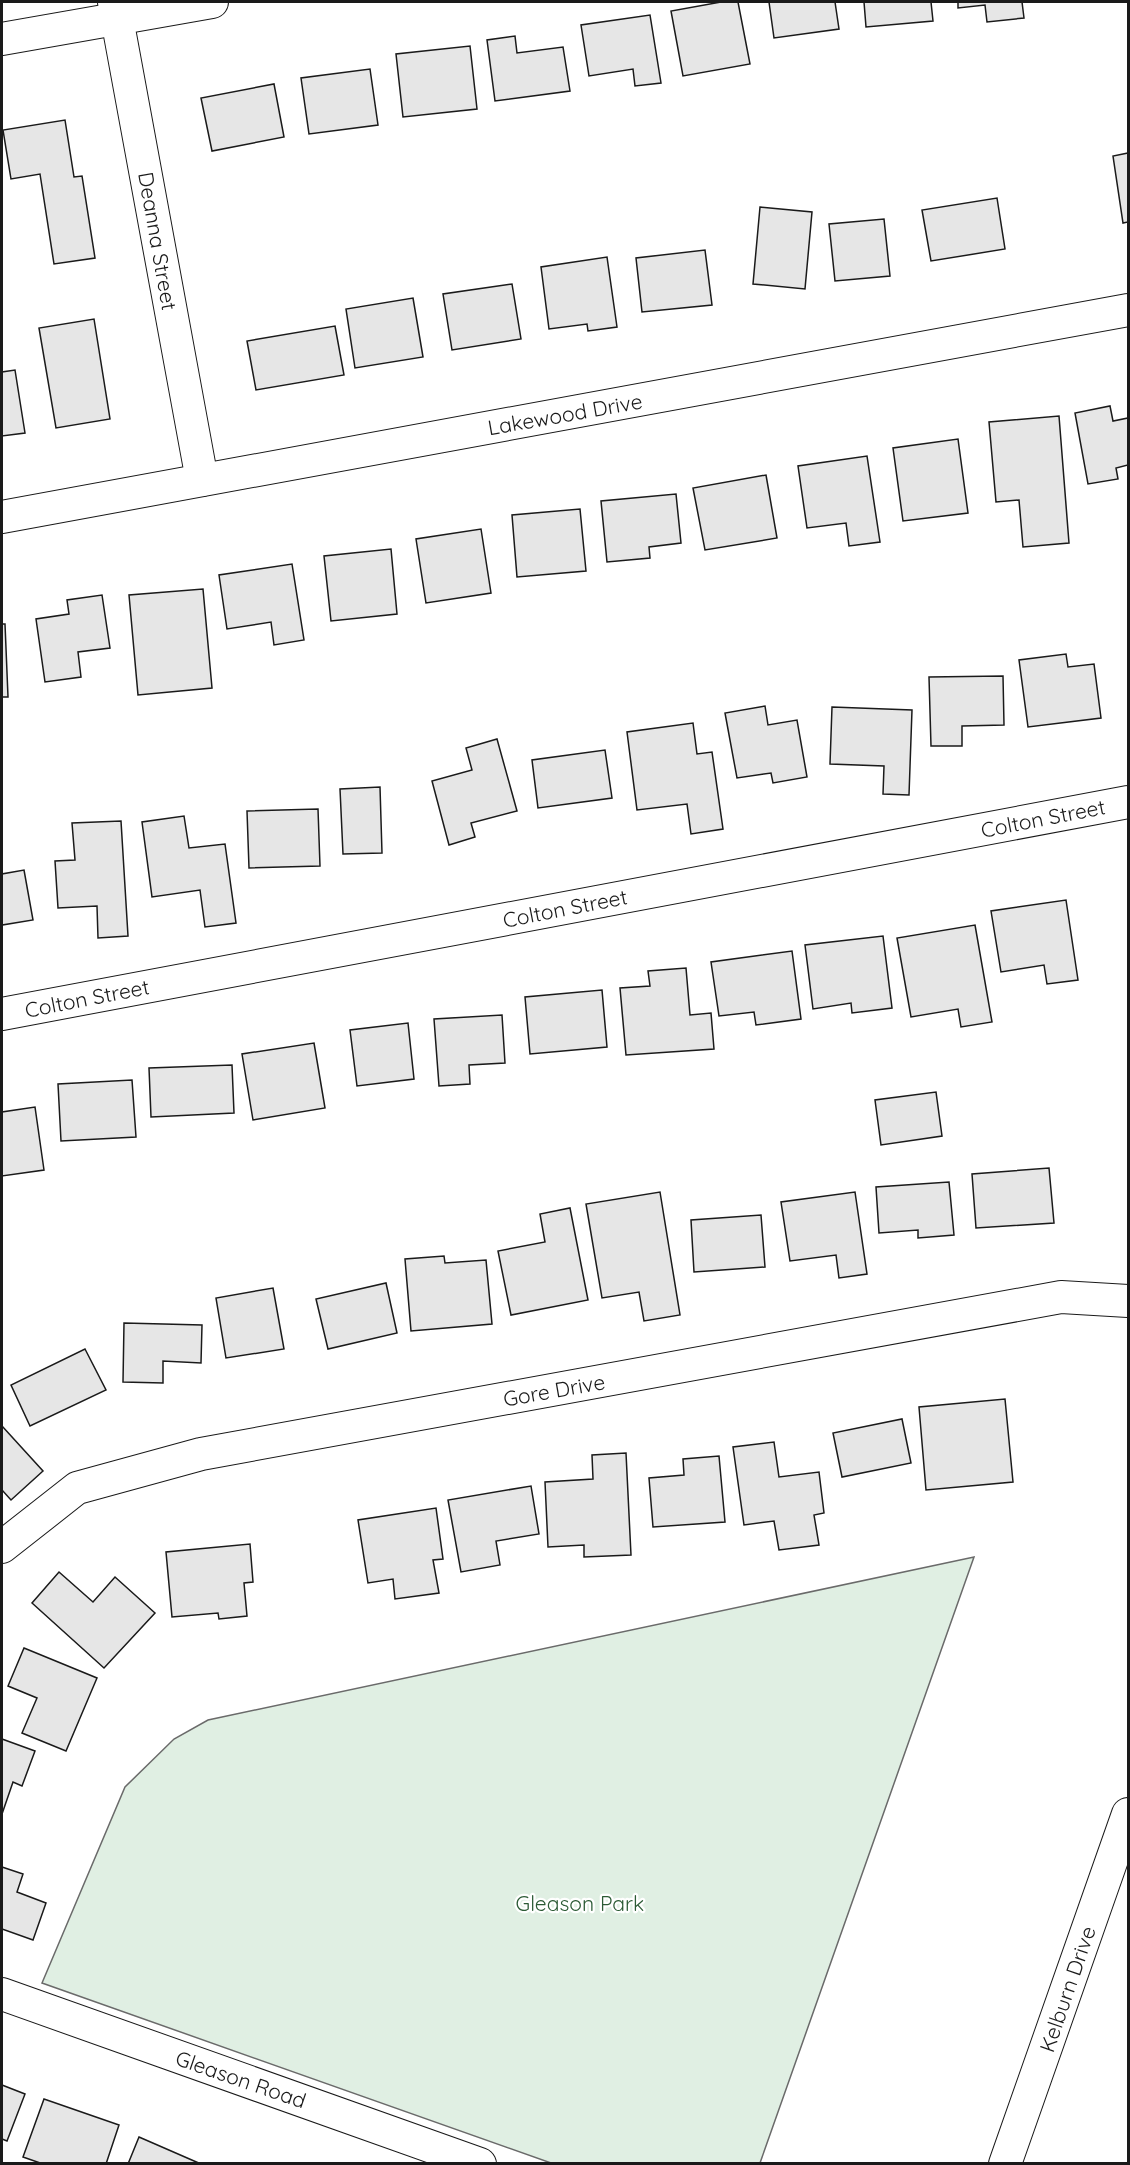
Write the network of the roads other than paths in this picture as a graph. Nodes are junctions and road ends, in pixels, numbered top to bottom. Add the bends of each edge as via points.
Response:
1 (212, 2) edge
2 (116, 11) edge
3 (2, 39) edge
4 (1128, 310) edge
5 (202, 480) junction
6 (2, 517) edge
7 (1128, 802) edge
8 (2, 1014) edge
9 (1128, 1301) edge
10 (2, 1547) edge
11 (1128, 1814) edge
12 (2, 1994) edge
13 (480, 2163) edge
14 (1005, 2163) edge

1 - 2 street
2 - 3 street
2 - 5 street, Deanna Street
4 - 5 street, Lakewood Drive
5 - 6 street, Lakewood Drive
7 - 8 street, Colton Street
9 - 10 street, Gore Drive via 1061,1297 201,1454 77,1488
11 - 14 street, Kelburn Drive
12 - 13 street, Gleason Road

